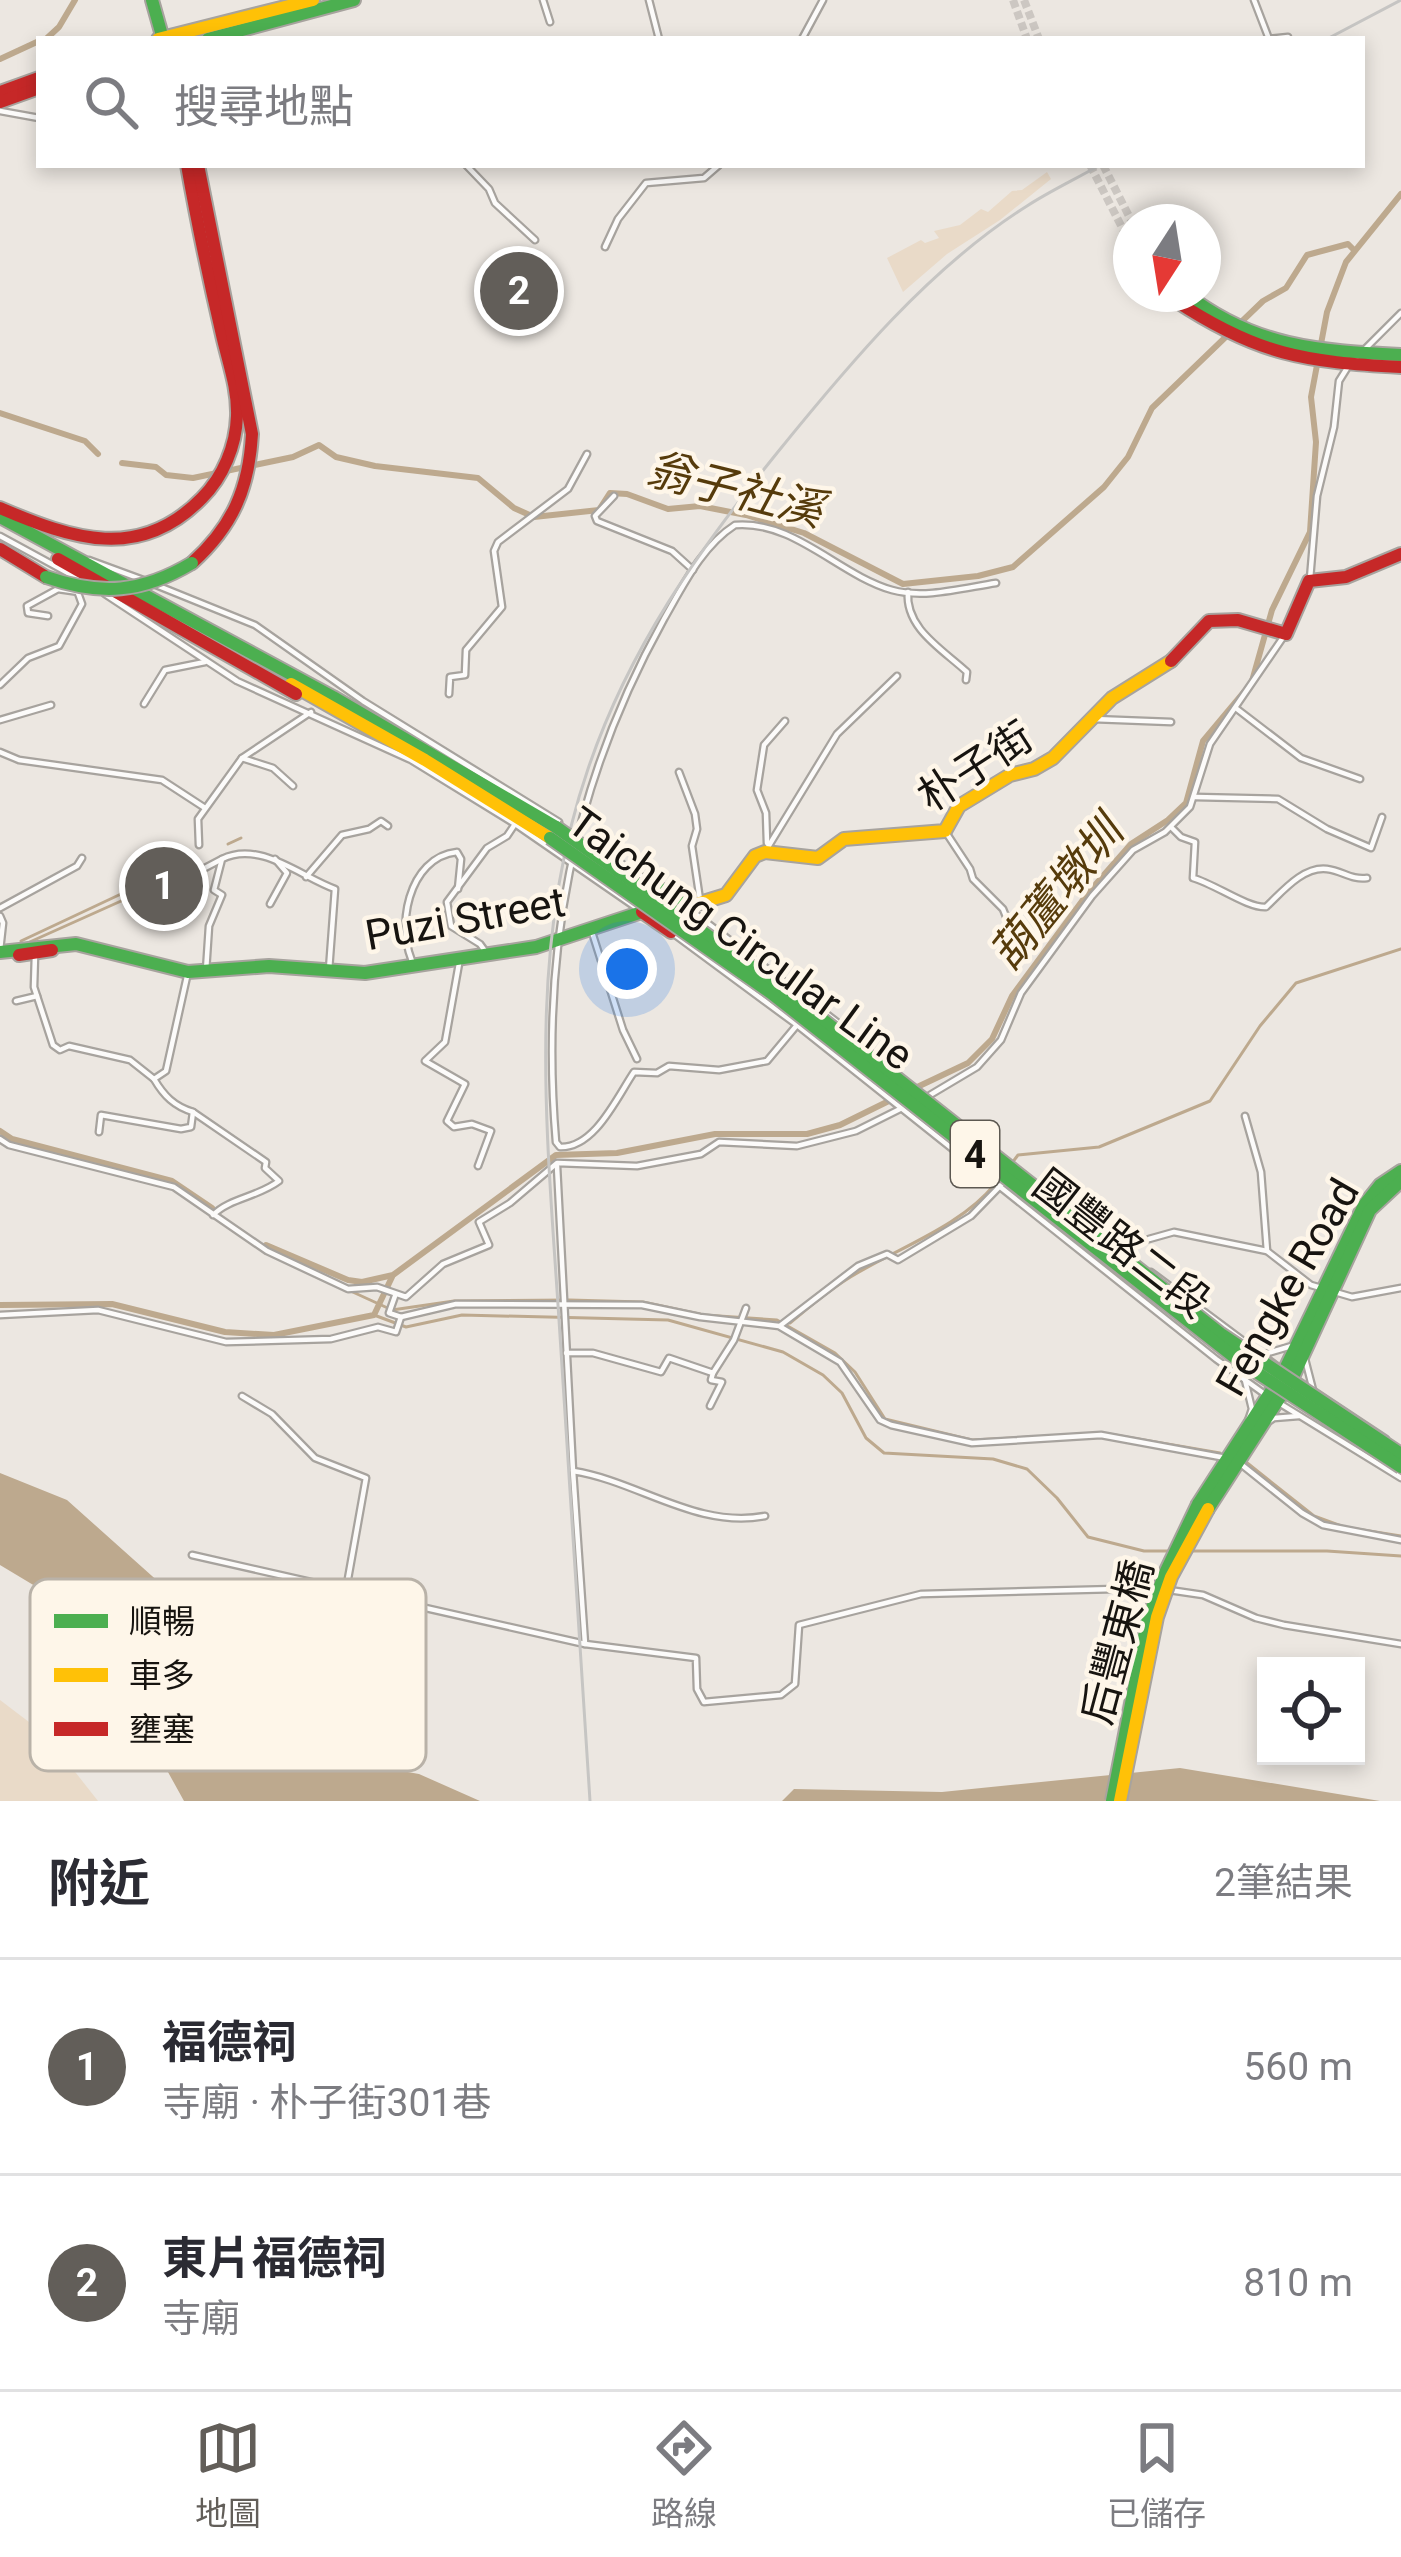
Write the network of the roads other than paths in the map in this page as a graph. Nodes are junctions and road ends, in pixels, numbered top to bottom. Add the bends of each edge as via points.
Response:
1 (152, 0) edge
2 (354, 0) edge
3 (544, 0) edge
4 (650, 0) edge
5 (823, 0) edge
6 (1254, 0) edge
7 (306, 4) edge
8 (550, 22) dead end
9 (161, 36) edge
10 (170, 36) edge
11 (216, 36) edge
12 (658, 36) edge
13 (804, 36) edge
14 (1268, 36) edge
15 (36, 80) edge
16 (36, 89) edge
17 (0, 98) edge
18 (36, 116) edge
19 (188, 168) edge
20 (198, 168) edge
21 (469, 168) edge
22 (716, 168) edge
23 (203, 221) junction
24 (535, 240) dead end
25 (604, 247) dead end
26 (1201, 312) edge
27 (1401, 313) edge
28 (1363, 353) junction
29 (1401, 355) edge
30 (1332, 358) junction
31 (1349, 365) junction
32 (1401, 367) edge
33 (586, 454) dead end
34 (614, 496) dead end
35 (0, 521) edge
36 (0, 549) edge
37 (1401, 554) edge
38 (81, 560) junction
39 (693, 570) junction
40 (82, 580) junction
41 (1310, 581) junction
42 (996, 583) dead end
43 (908, 592) junction
44 (78, 593) junction
45 (48, 616) dead end
46 (1273, 630) junction
47 (205, 662) junction
48 (897, 676) dead end
49 (966, 680) dead end
50 (0, 685) edge
51 (449, 694) dead end
52 (144, 704) dead end
53 (51, 706) dead end
54 (1237, 709) junction
55 (311, 712) junction
56 (1090, 718) junction
57 (0, 720) edge
58 (785, 721) dead end
59 (1171, 722) dead end
60 (0, 752) edge
61 (242, 758) junction
62 (425, 760) junction
63 (679, 772) dead end
64 (466, 774) junction
65 (1360, 779) dead end
66 (293, 786) dead end
67 (1195, 797) junction
68 (205, 808) junction
69 (1382, 817) dead end
70 (515, 824) junction
71 (388, 826) dead end
72 (1171, 826) junction
73 (945, 832) junction
74 (577, 834) junction
75 (200, 845) dead end
76 (766, 848) junction
77 (82, 858) dead end
78 (222, 859) junction
79 (274, 860) junction
80 (570, 860) junction
81 (202, 869) dead end
82 (306, 878) junction
83 (1367, 878) dead end
84 (658, 888) junction
85 (458, 889) junction
86 (271, 904) dead end
87 (694, 904) junction
88 (0, 912) edge
89 (642, 912) junction
90 (591, 928) junction
91 (671, 932) junction
92 (556, 942) junction
93 (1034, 945) dead end
94 (84, 946) junction
95 (0, 952) edge
96 (35, 954) junction
97 (488, 955) junction
98 (460, 958) junction
99 (415, 967) junction
100 (329, 970) junction
101 (206, 971) junction
102 (188, 972) junction
103 (37, 996) junction
104 (16, 1001) dead end
105 (814, 1004) junction
106 (797, 1024) junction
107 (637, 1059) dead end
108 (154, 1079) junction
109 (930, 1095) junction
110 (900, 1109) junction
111 (193, 1112) junction
112 (1245, 1115) dead end
113 (99, 1132) dead end
114 (0, 1139) edge
115 (557, 1163) junction
116 (478, 1166) dead end
117 (1016, 1166) junction
118 (1401, 1171) edge
119 (1401, 1181) edge
120 (1000, 1189) junction
121 (213, 1215) junction
122 (1149, 1239) dead end
123 (1267, 1251) junction
124 (1401, 1288) edge
125 (1329, 1289) junction
126 (395, 1296) junction
127 (563, 1306) junction
128 (746, 1308) dead end
129 (0, 1316) edge
130 (400, 1317) junction
131 (742, 1320) junction
132 (779, 1326) junction
133 (1300, 1350) junction
134 (566, 1353) junction
135 (1261, 1355) junction
136 (713, 1373) junction
137 (1245, 1380) junction
138 (1281, 1386) junction
139 (1312, 1390) junction
140 (242, 1396) dead end
141 (710, 1406) dead end
142 (1300, 1415) junction
143 (1253, 1426) junction
144 (1401, 1458) edge
145 (1231, 1459) junction
146 (573, 1471) junction
147 (1401, 1478) edge
148 (1203, 1506) joint
149 (765, 1516) dead end
150 (1401, 1540) edge
151 (192, 1555) dead end
152 (298, 1579) edge
153 (348, 1579) edge
154 (426, 1608) edge
155 (585, 1644) junction
156 (1401, 1644) edge
157 (1116, 1801) edge

1 - 9 main road
2 - 7 main road
3 - 8 street
4 - 12 street
5 - 13 street
6 - 14 street
7 - 10 main road
7 - 11 main road
15 - 17 main road
16 - 17 main road
17 - 18 street
19 - 23 main road
20 - 23 main road
21 - 24 street
22 - 25 street via 704,178 646,183
23 - 35 main road via 237,414 227,462 211,489 172,524 126,540
23 - 36 main road, bridge via 252,434 234,520 192,563 124,592 46,578
26 - 30 main road via 1236,334
27 - 28 street
28 - 29 main road
28 - 30 main road
28 - 31 street
30 - 31 main road
31 - 32 main road
31 - 41 street via 1317,496
33 - 51 street via 568,489 498,542 502,607 466,650 465,675 450,677
34 - 39 street via 597,521 672,551
35 - 38 street
35 - 40 street
35 - 62 main road, Taichung Circular Line / 4, bridge
35 - 62 main road
35 - 64 main road, Taichung Circular Line / 4, bridge
37 - 41 main road via 1346,578
38 - 64 main road via 314,680
38 - 74 street via 255,625
39 - 43 street via 741,524 793,537
39 - 74 street via 632,678
40 - 44 street
40 - 47 street
41 - 46 main road
42 - 43 street
43 - 49 street via 913,622 967,672
44 - 45 street via 58,589 26,606
44 - 50 street via 82,604 59,646 28,658
46 - 54 street
46 - 56 main road, 朴子街 via 1209,621 1159,671
47 - 52 street via 165,670
47 - 55 street
48 - 76 street via 837,734
53 - 57 street
54 - 65 street via 1301,758
54 - 67 street via 1208,748
55 - 61 street
55 - 70 street via 411,760
56 - 59 street
56 - 73 main road, 朴子街 via 1053,758 959,806
58 - 76 street via 764,745 760,767
60 - 68 street via 162,780
61 - 66 street via 273,768
61 - 68 street
62 - 144 main road, Taichung Circular Line / 4, bridge via 658,910 1289,1397
63 - 87 street via 697,829
64 - 144 main road, Taichung Circular Line / 4, bridge via 713,935 1193,1314
67 - 69 street via 1278,799 1371,848
67 - 72 street
68 - 75 street
70 - 80 street
70 - 85 street
71 - 82 street via 381,820 342,835
72 - 83 street via 1196,842 1192,878 1257,908 1315,869
72 - 109 street via 1136,847 1092,896 977,1067
73 - 76 main road, 朴子街 via 843,838 818,858
73 - 93 street via 1011,928
74 - 80 street
74 - 84 street
76 - 87 main road via 726,895
77 - 88 street
78 - 79 street
78 - 81 street
78 - 101 street
79 - 82 street
79 - 86 street via 287,873
80 - 89 street
80 - 92 street
82 - 100 street via 334,889
84 - 87 main road
84 - 89 main road
85 - 97 street via 447,902 451,926
85 - 99 street via 457,852 420,871 405,917
87 - 91 main road
87 - 105 street, 國豐路二段
88 - 95 street
89 - 90 main road, Puzi Street
89 - 91 main road, 國豐路二段
90 - 92 main road, Puzi Street
90 - 107 street
91 - 106 street, 國豐路二段
92 - 97 main road, Puzi Street
92 - 106 street via 551,1014 560,1147 584,1138 634,1072 766,1061
94 - 95 main road, Puzi Street
94 - 96 main road, Puzi Street
94 - 102 main road, Puzi Street
95 - 96 main road, Puzi Street
96 - 103 street
97 - 98 main road, Puzi Street
98 - 99 main road, Puzi Street
98 - 116 street via 445,1042 424,1061 465,1084 447,1121 491,1131
99 - 100 main road, Puzi Street
100 - 101 main road, Puzi Street
101 - 102 main road, Puzi Street
102 - 108 street via 166,1071
103 - 104 street
103 - 108 street via 60,1050 130,1060
105 - 106 street
105 - 109 street, 國豐路二段
106 - 110 street, 國豐路二段
108 - 111 street via 164,1096
109 - 117 street, 國豐路二段
110 - 115 street via 796,1146 719,1142 701,1154 637,1166
110 - 120 street, 國豐路二段
111 - 113 street via 181,1129 101,1115
111 - 121 street via 266,1162 278,1181
112 - 123 street via 1261,1172
114 - 121 street via 174,1187
115 - 126 street via 479,1222 489,1245
115 - 127 street
117 - 120 street
117 - 135 street, 國豐路二段
118 - 125 main road, Fengke Road via 1364,1204
119 - 125 main road, Fengke Road via 1370,1210
120 - 132 street via 898,1260 887,1254 859,1266
120 - 137 street, 國豐路二段
121 - 126 street via 348,1288 377,1286
122 - 123 street via 1174,1232
123 - 125 street
124 - 125 street via 1352,1297
125 - 133 main road, Fengke Road
126 - 130 street via 389,1313
127 - 130 street via 456,1304
127 - 131 street via 642,1305
127 - 134 street
128 - 131 street
129 - 130 street via 98,1310 226,1342 331,1339 378,1327 392,1333
131 - 132 street
131 - 136 street
132 - 145 street via 841,1362 891,1425 972,1443 1101,1435
133 - 135 street
133 - 138 main road, Fengke Road
133 - 139 street
134 - 136 street via 661,1372 669,1358
134 - 146 street
135 - 138 street, 國豐路二段
136 - 141 street via 710,1380 722,1382
137 - 138 street, 國豐路二段
137 - 143 street
138 - 139 street, 國豐路二段
138 - 142 street, 國豐路二段
138 - 143 main road, Fengke Road
138 - 144 street
139 - 144 street, 國豐路二段
140 - 153 street via 315,1458 366,1478
142 - 143 street
142 - 147 street, 國豐路二段
143 - 145 main road, Fengke Road
145 - 148 main road, Fengke Road
145 - 150 street via 1323,1525
146 - 149 street via 661,1503 740,1520
146 - 155 street
148 - 157 main road, 后豐東橋, bridge via 1147,1622
151 - 152 street
154 - 155 street
155 - 156 street via 696,1658 697,1689 712,1703 781,1695 795,1684 799,1625 921,1594 1157,1588 1203,1595 1285,1625

